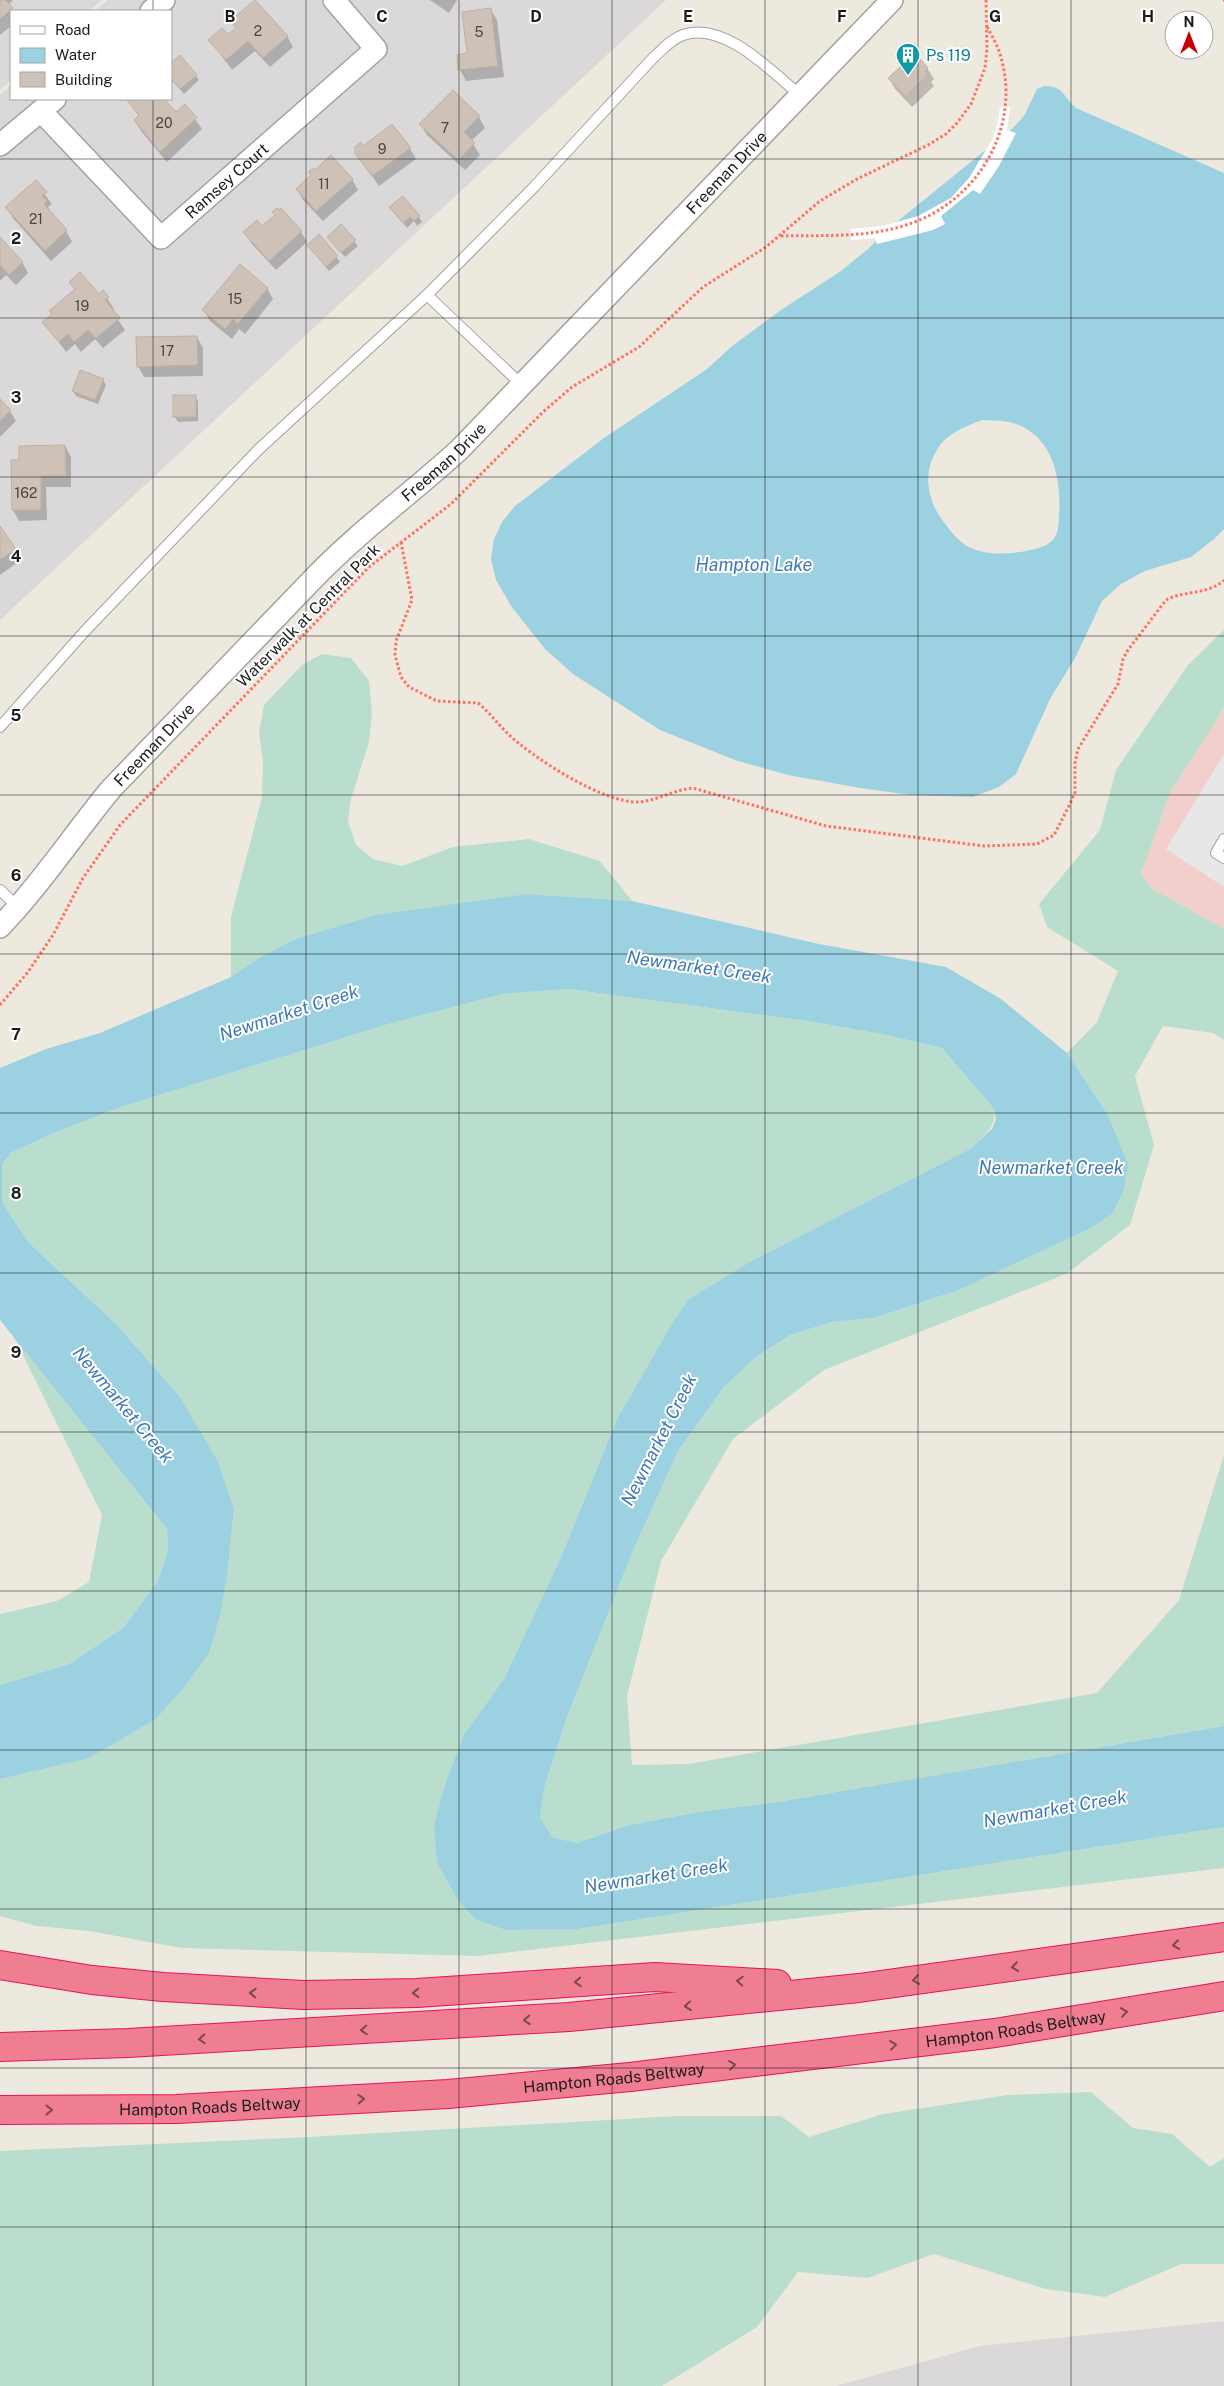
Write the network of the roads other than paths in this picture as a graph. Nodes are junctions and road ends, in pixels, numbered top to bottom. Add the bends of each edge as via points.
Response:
1 (164, 0) edge
2 (334, 0) edge
3 (892, 0) edge
4 (152, 10) edge
5 (802, 96) junction
6 (48, 105) edge
7 (0, 145) edge
8 (427, 295) junction
9 (522, 386) junction
10 (0, 727) edge
11 (1224, 839) edge
12 (1224, 858) edge
13 (0, 890) edge
14 (19, 908) junction
15 (0, 928) edge
16 (1224, 1937) edge
17 (0, 1965) edge
18 (859, 1988) junction
19 (1224, 1996) edge
20 (0, 2048) edge
21 (0, 2110) edge

1 - 4 street
2 - 6 street, Ramsey Court via 376,49 161,238
3 - 5 street, Freeman Drive
5 - 8 lane via 728,40 699,32 683,35 653,58 534,187
5 - 9 street, Freeman Drive
6 - 7 street
8 - 9 lane
8 - 10 lane via 258,449 85,631
9 - 14 street, Freeman Drive via 454,454 364,528 312,579 111,789
11 - 12 lane via 1216,853
13 - 14 lane
14 - 15 street, Freeman Drive
16 -> 18 highway
18 -> 17 highway via 655,1977 417,1993 303,1995 92,1980
18 -> 20 highway via 570,2018
21 -> 19 highway, Hampton Roads Beltway via 177,2109 496,2089 630,2077 995,2033

